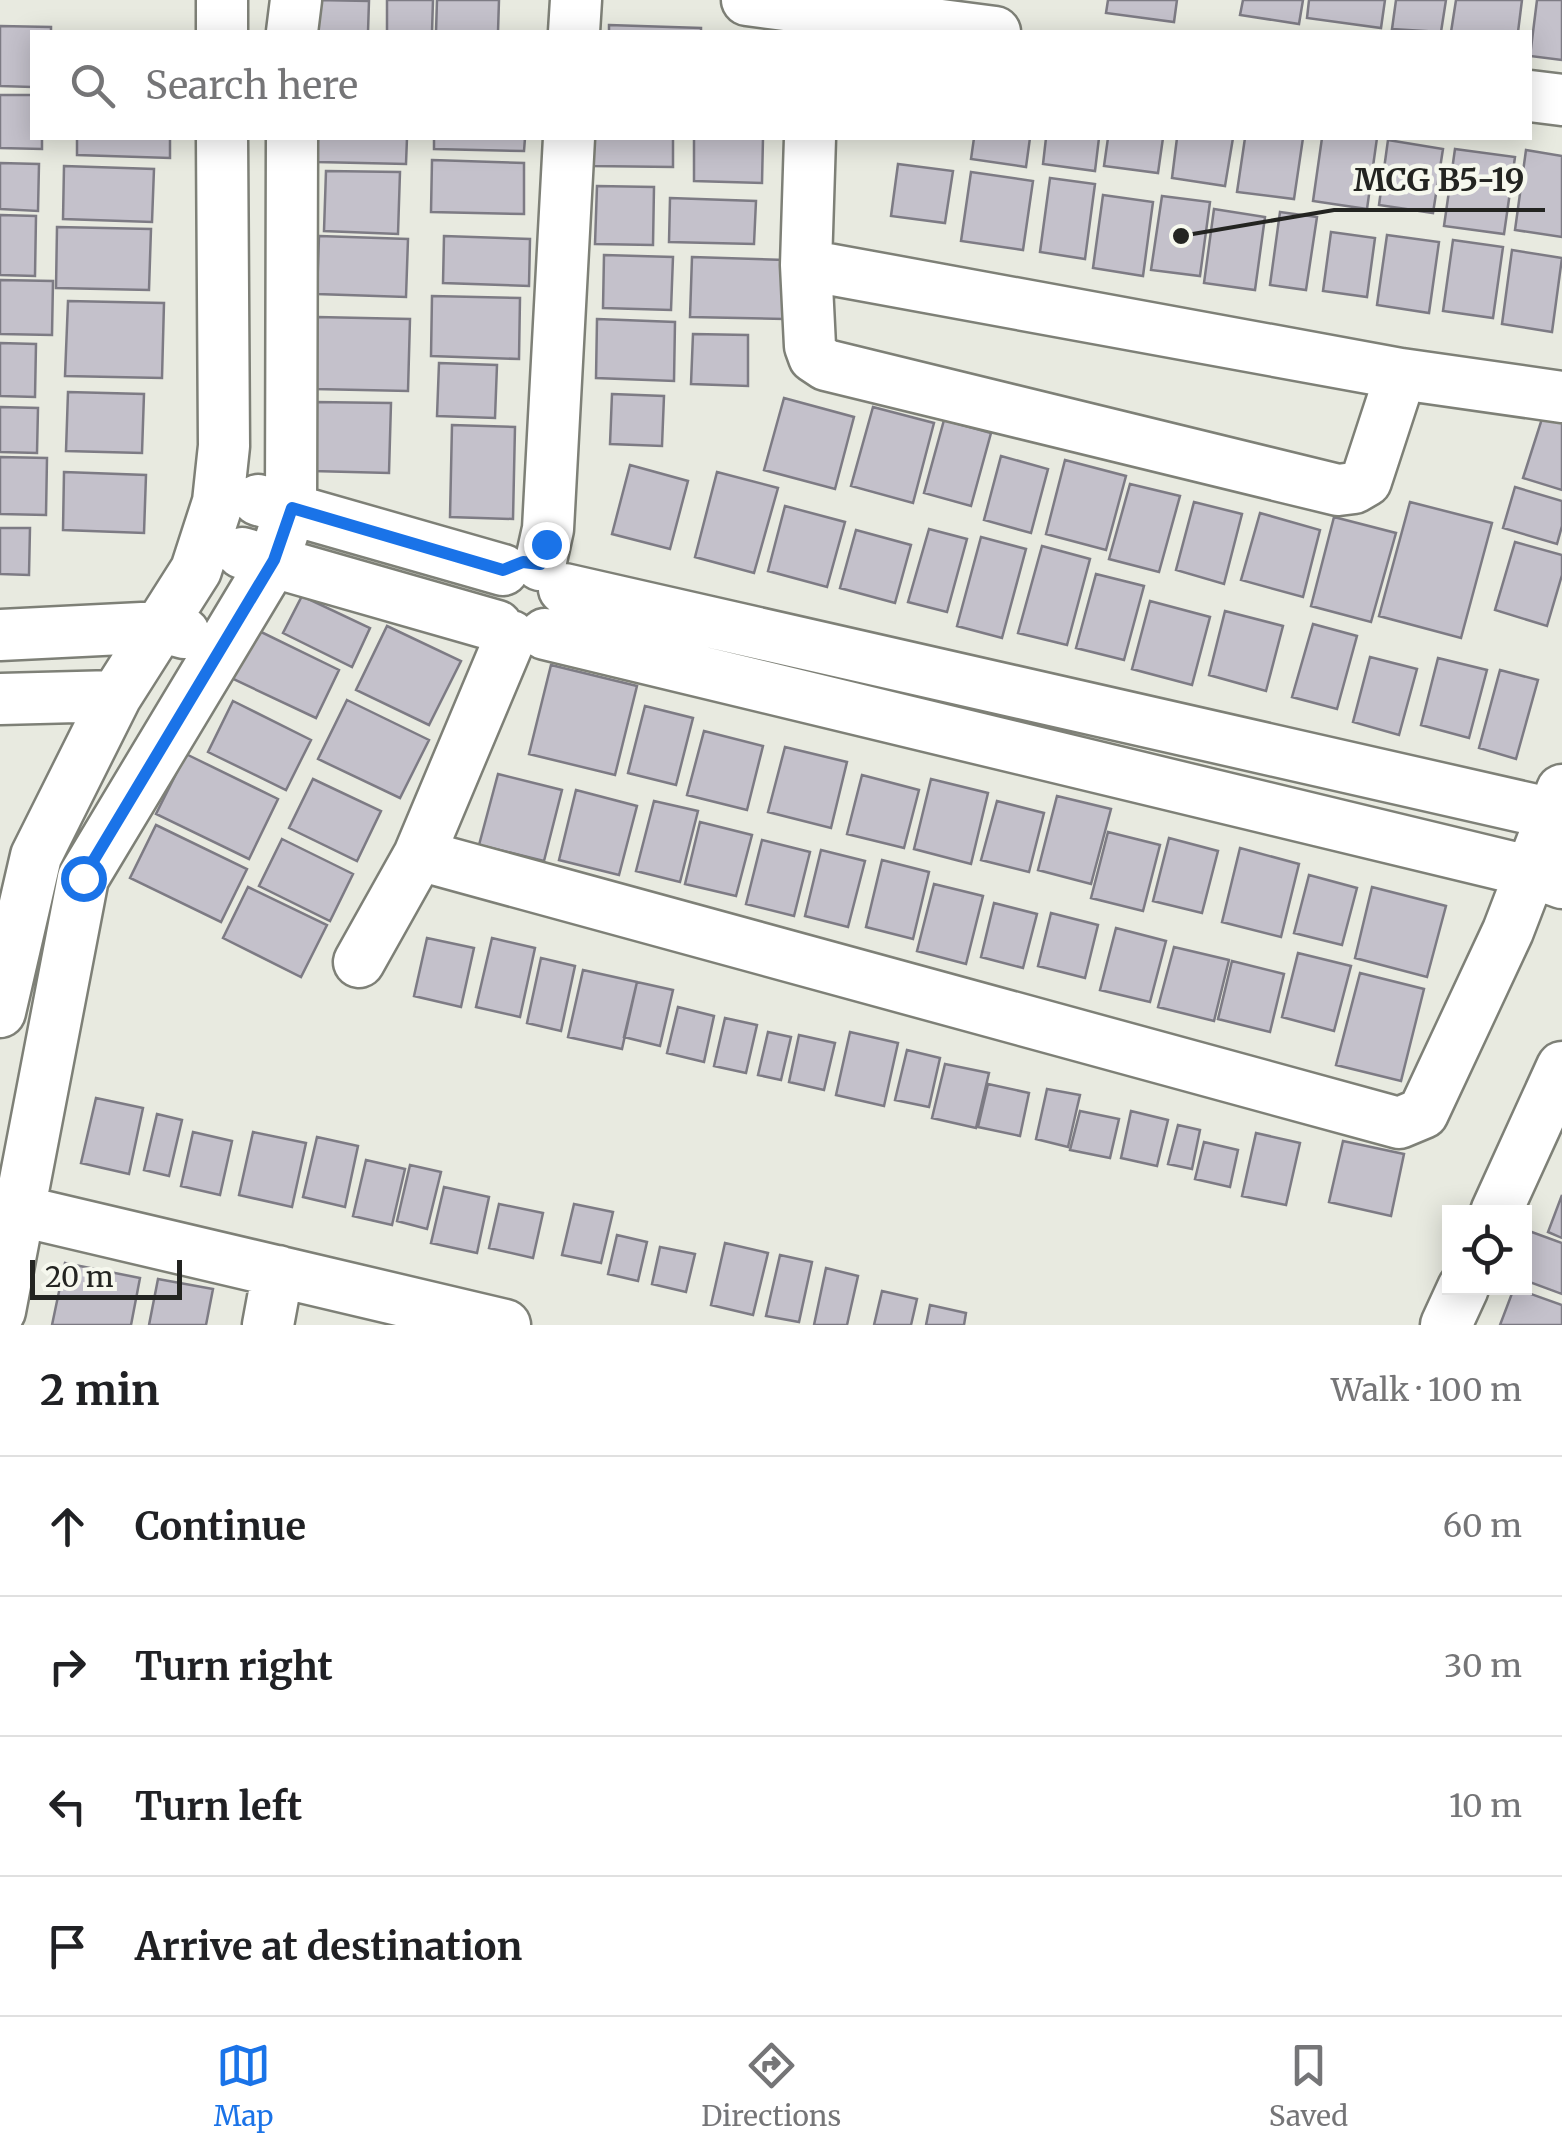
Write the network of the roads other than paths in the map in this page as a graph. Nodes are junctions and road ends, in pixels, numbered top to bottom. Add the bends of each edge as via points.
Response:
1 (222, 0) edge
2 (296, 0) edge
3 (576, 0) edge
4 (748, 0) edge
5 (814, 22) edge
6 (222, 30) edge
7 (292, 30) edge
8 (574, 30) edge
9 (959, 30) edge
10 (1532, 96) edge
11 (1562, 100) edge
12 (222, 140) edge
13 (292, 140) edge
14 (568, 140) edge
15 (810, 140) edge
16 (806, 266) junction
17 (1401, 374) junction
18 (1562, 398) edge
19 (218, 492) junction
20 (292, 508) junction
21 (204, 544) junction
22 (274, 560) junction
23 (536, 574) junction
24 (162, 627) junction
25 (518, 632) junction
26 (0, 636) edge
27 (224, 644) junction
28 (116, 696) junction
29 (0, 699) edge
30 (1560, 806) edge
31 (419, 855) junction
32 (1547, 878) edge
33 (359, 962) dead end
34 (0, 1012) edge
35 (1562, 1067) edge
36 (1499, 1205) edge
37 (10, 1208) edge
38 (278, 1271) junction
39 (1459, 1295) edge
40 (0, 1310) edge
41 (268, 1325) edge
42 (505, 1325) edge
43 (1446, 1325) edge

1 - 6 street
2 - 7 street
3 - 8 street
4 - 5 street
5 - 9 street
10 - 11 street
12 - 19 street via 224,446
13 - 20 street
14 - 23 street via 548,529
15 - 16 street
16 - 17 street
16 - 17 street via 810,346 826,366 1338,490 1366,480
17 - 18 street
19 - 20 street
19 - 21 street
20 - 22 street
20 - 23 street
21 - 22 street
21 - 24 street
22 - 25 street
22 - 27 street
23 - 25 street via 565,606 559,622
23 - 25 street via 495,577 488,593 489,611
23 - 30 street
24 - 26 street
24 - 27 street
24 - 28 street
25 - 31 street
25 - 32 street
27 - 37 street via 83,878
28 - 29 street
28 - 34 street via 36,856
30 - 32 street
31 - 32 street via 1399,1123 1423,1113
31 - 33 street
35 - 36 street
37 - 38 street
37 - 40 street
38 - 41 street
38 - 42 street
39 - 43 street

